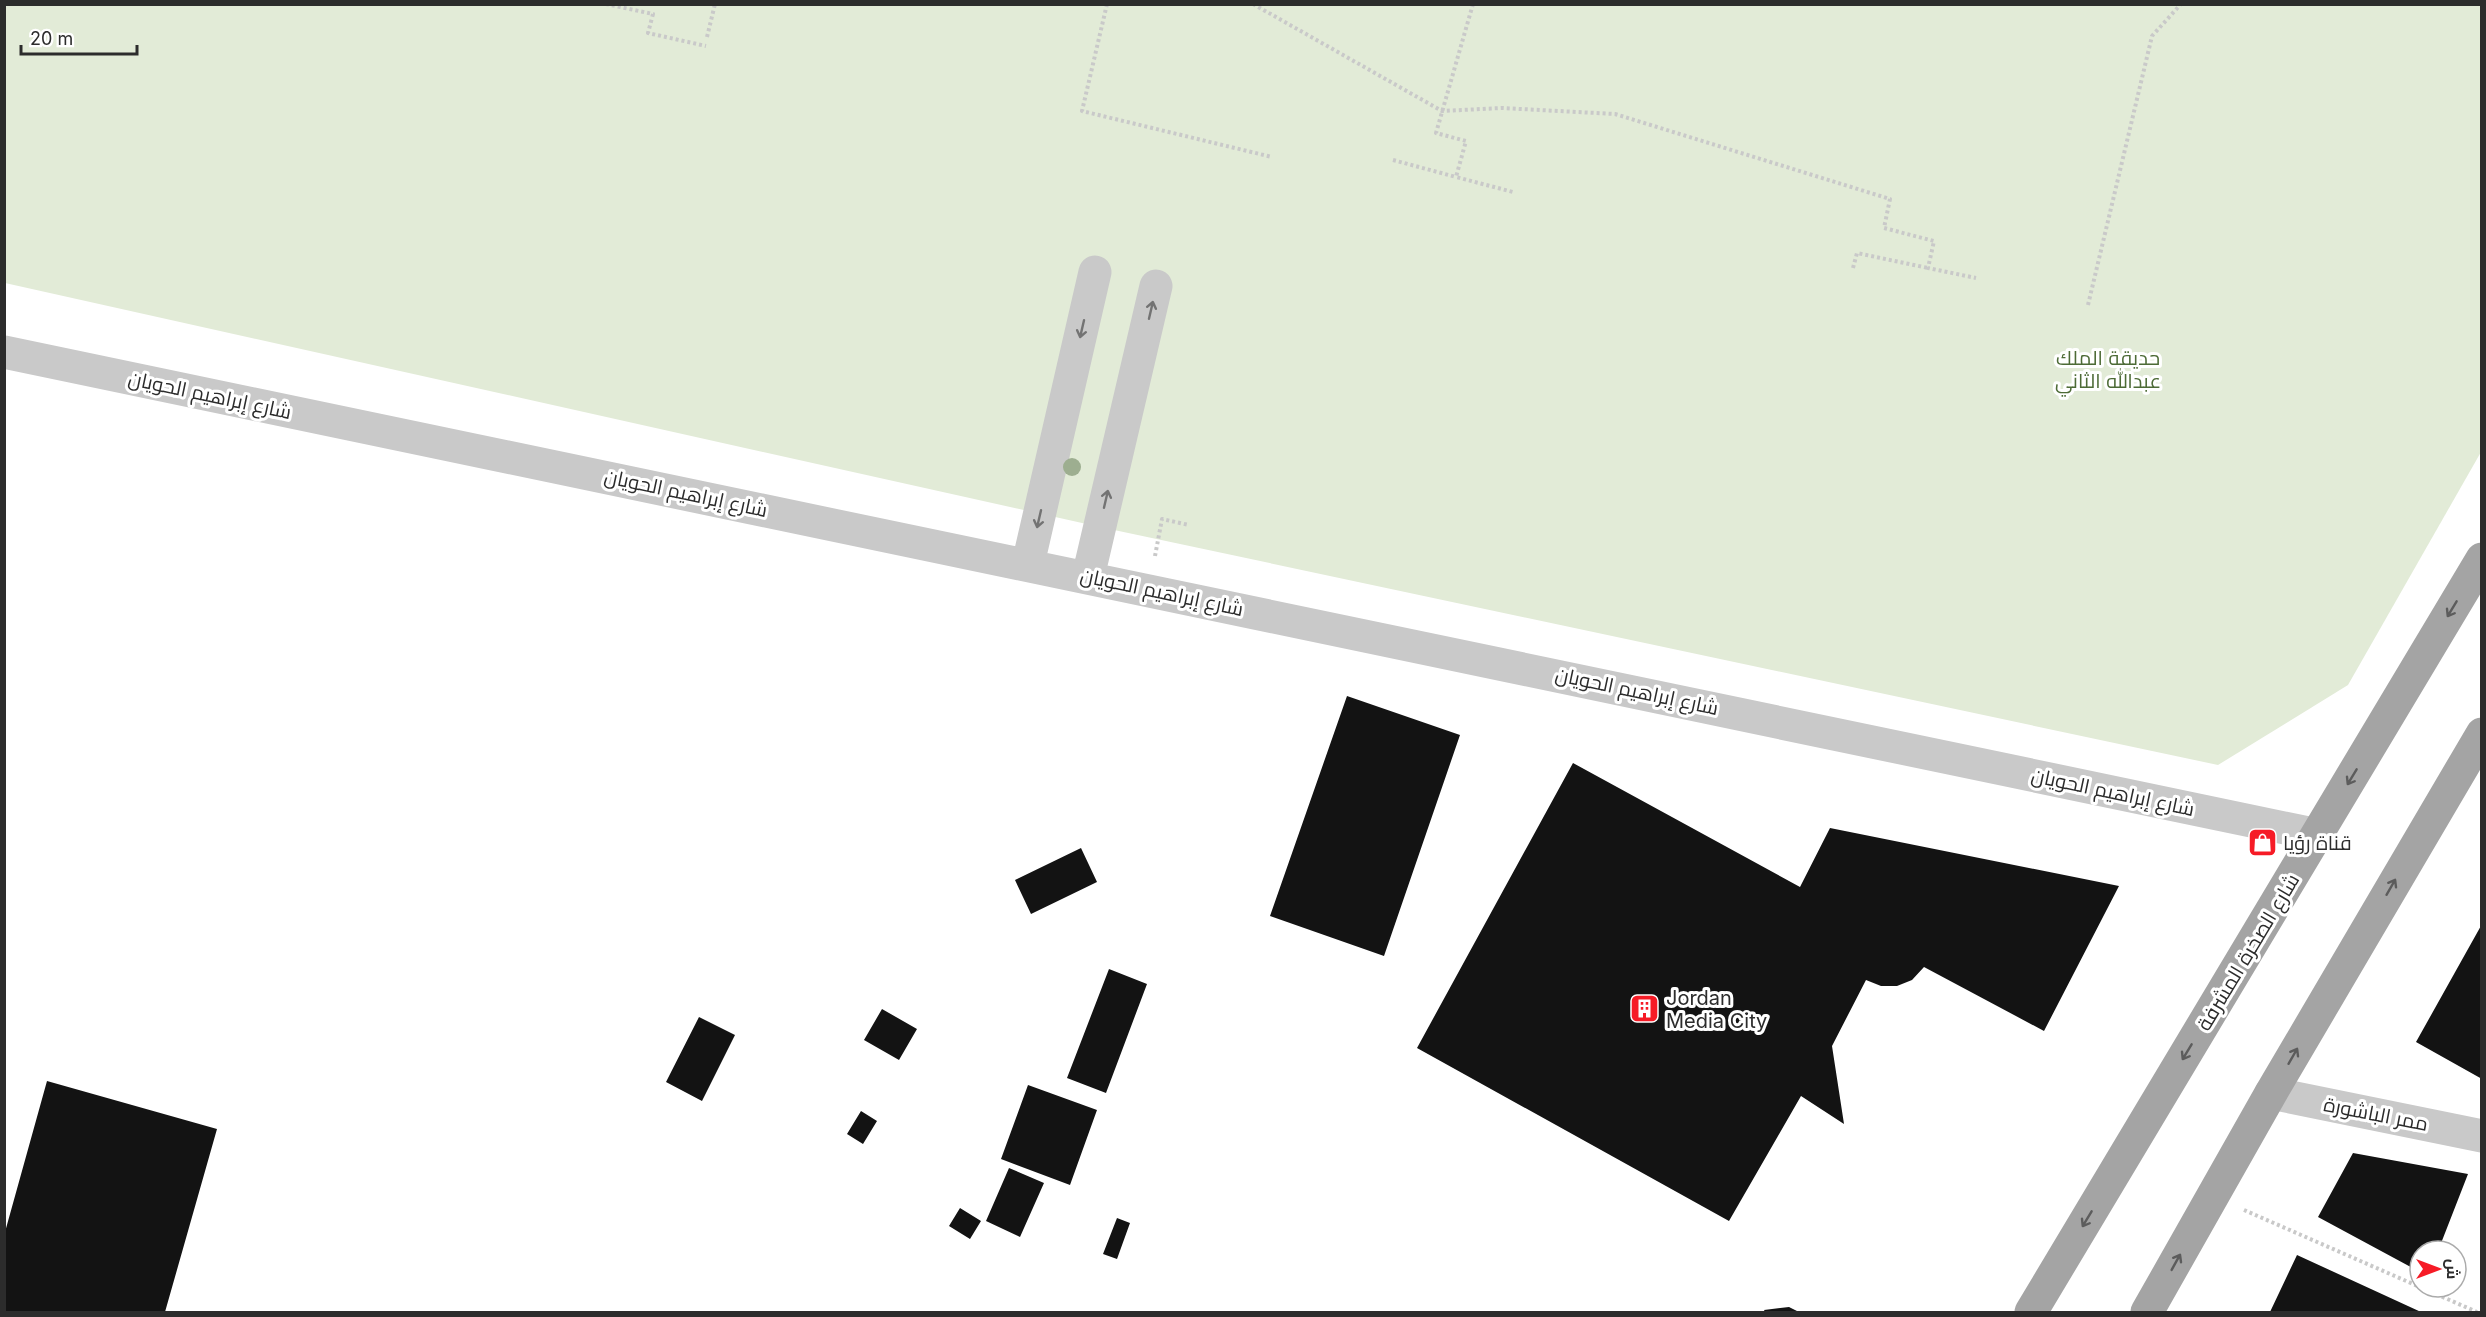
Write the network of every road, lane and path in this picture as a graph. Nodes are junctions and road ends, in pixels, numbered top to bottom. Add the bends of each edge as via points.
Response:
1 (606, 4) edge
2 (715, 4) edge
3 (1107, 4) edge
4 (1253, 4) edge
5 (1473, 4) edge
6 (2181, 4) edge
7 (708, 37) dead end
8 (706, 46) dead end
9 (1442, 111) junction
10 (1272, 156) dead end
11 (1392, 160) dead end
12 (1456, 177) junction
13 (1514, 192) dead end
14 (1853, 268) dead end
15 (1928, 268) junction
16 (1095, 272) dead end
17 (1976, 278) dead end
18 (1156, 286) dead end
19 (2088, 305) dead end
20 (4, 352) edge
21 (1189, 525) dead end
22 (1158, 540) dead end
23 (2481, 559) edge
24 (1028, 564) junction
25 (1088, 577) junction
26 (2481, 734) edge
27 (2318, 835) junction
28 (2271, 1093) junction
29 (2481, 1136) edge
30 (2212, 1196) junction
31 (2031, 1312) edge
32 (2147, 1312) edge
33 (2477, 1312) edge

1 - 8 path via 653,14 648,33
2 - 7 path
3 - 10 path via 1082,111
4 - 9 path
5 - 9 path
6 - 19 path via 2152,36
9 - 12 path via 1436,133 1466,141
9 - 15 path via 1502,108 1615,114 1890,199 1884,228 1934,241
11 - 12 path
12 - 13 path
14 - 15 path via 1857,253
15 - 17 path
16 -> 24 street
25 -> 18 street
20 - 24 street, شارع إبراهيم الحويان
21 - 22 path via 1162,519
23 -> 27 main road, شارع الصخرة المشرفة
24 - 25 street, شارع إبراهيم الحويان
25 - 27 street, شارع إبراهيم الحويان
28 -> 26 main road
27 -> 31 main road, شارع الصخرة المشرفة
28 - 29 street, ممر الباشورة
28 - 30 main road
32 -> 30 main road
30 - 33 path

